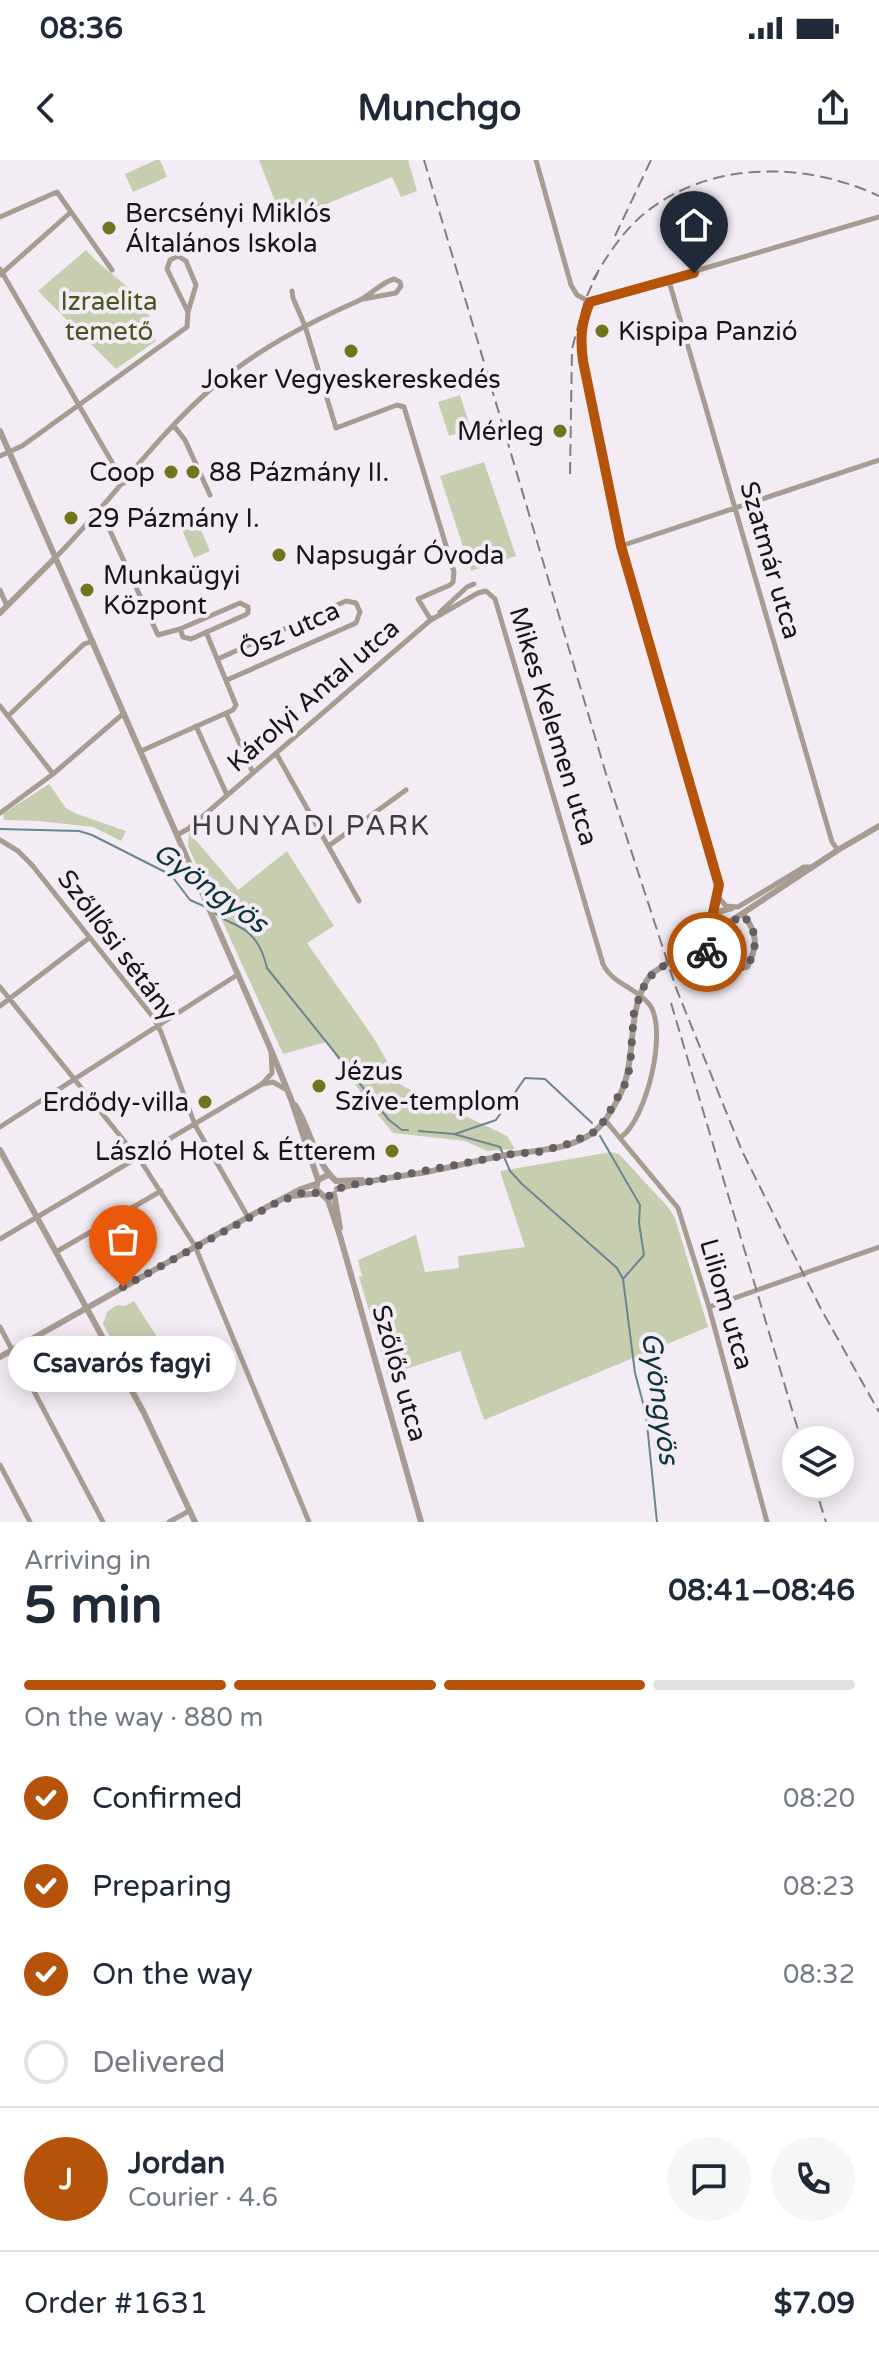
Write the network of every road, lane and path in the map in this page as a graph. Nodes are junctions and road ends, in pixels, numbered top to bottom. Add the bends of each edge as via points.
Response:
1 (536, 160) edge
2 (71, 212) junction
3 (0, 217) edge
4 (879, 217) edge
5 (112, 270) dead end
6 (1, 272) edge
7 (669, 281) junction
8 (292, 291) dead end
9 (363, 299) junction
10 (590, 302) junction
11 (188, 312) junction
12 (305, 326) junction
13 (78, 406) junction
14 (174, 426) junction
15 (0, 431) edge
16 (9, 452) junction
17 (0, 456) edge
18 (879, 460) edge
19 (124, 483) junction
20 (210, 495) dead end
21 (735, 508) junction
22 (100, 509) junction
23 (621, 546) junction
24 (55, 558) junction
25 (474, 584) dead end
26 (0, 590) edge
27 (7, 606) junction
28 (0, 613) edge
29 (431, 620) junction
30 (180, 629) junction
31 (206, 632) junction
32 (93, 641) junction
33 (218, 659) junction
34 (227, 680) junction
35 (0, 706) edge
36 (124, 713) junction
37 (226, 713) junction
38 (8, 716) junction
39 (196, 726) junction
40 (141, 751) junction
41 (276, 753) junction
42 (253, 773) junction
43 (53, 774) junction
44 (406, 790) dead end
45 (227, 795) junction
46 (0, 813) edge
47 (879, 826) edge
48 (177, 835) junction
49 (0, 840) edge
50 (330, 845) junction
51 (838, 850) junction
52 (812, 867) junction
53 (718, 897) junction
54 (359, 901) dead end
55 (732, 908) junction
56 (743, 915) junction
57 (712, 918) junction
58 (89, 938) junction
59 (237, 975) junction
60 (0, 987) edge
61 (10, 999) junction
62 (0, 1006) edge
63 (158, 1025) junction
64 (271, 1050) junction
65 (74, 1077) junction
66 (262, 1084) junction
67 (287, 1090) junction
68 (291, 1099) junction
69 (605, 1120) junction
70 (195, 1125) junction
71 (0, 1127) edge
72 (621, 1137) junction
73 (0, 1150) edge
74 (139, 1158) junction
75 (328, 1175) junction
76 (386, 1179) junction
77 (336, 1181) junction
78 (317, 1182) junction
79 (161, 1191) junction
80 (335, 1192) junction
81 (320, 1194) junction
82 (276, 1203) junction
83 (248, 1217) junction
84 (38, 1218) junction
85 (340, 1236) junction
86 (0, 1239) edge
87 (195, 1246) junction
88 (879, 1247) edge
89 (56, 1252) junction
90 (709, 1307) junction
91 (88, 1308) junction
92 (0, 1327) edge
93 (12, 1350) junction
94 (0, 1357) edge
95 (0, 1465) edge
96 (189, 1511) junction
97 (30, 1522) edge
98 (103, 1522) edge
99 (169, 1522) edge
100 (195, 1522) edge
101 (309, 1522) edge
102 (421, 1522) edge
103 (767, 1522) edge

1 - 10 street via 571,285
2 - 3 street via 57,192
2 - 5 street
2 - 6 street
4 - 7 street
6 - 13 street
7 - 10 street
7 - 21 street, Szatmár utca
8 - 12 street
9 - 9 street via 396,293 400,282 387,282
9 - 12 street
10 - 23 street via 581,328 583,361
11 - 11 street via 196,285 186,261 178,256 167,269
11 - 13 street via 187,327
12 - 14 street via 235,369
12 - 29 street via 336,428 404,407 454,572 450,585 418,599
13 - 16 street
13 - 19 street
14 - 19 street
14 - 20 street
15 - 16 street
16 - 17 street
16 - 24 street
18 - 21 street
19 - 22 street
21 - 23 street
21 - 51 street, Szatmár utca
22 - 24 street
22 - 30 street via 155,632
23 - 53 street via 716,871
24 - 27 street
24 - 32 street
25 - 29 street, Károlyi Antal utca
26 - 27 street
27 - 28 street
29 - 41 street, Károlyi Antal utca
29 - 72 street, Mikes Kelemen utca via 478,593 486,591 495,599 603,964 614,980 653,1011 651,1076 636,1118
30 - 31 street via 186,639
30 - 31 street via 246,604 248,613
31 - 33 street
32 - 36 street
32 - 38 street
33 - 34 street
33 - 34 street, Ősz utca via 346,601 356,603 360,612 356,623
34 - 37 street via 236,705
35 - 38 street
36 - 40 street
36 - 43 street
37 - 39 street
37 - 42 street
38 - 43 street
39 - 40 street
39 - 45 street
40 - 48 street
41 - 42 street, Károlyi Antal utca
41 - 50 street
42 - 45 street, Károlyi Antal utca
43 - 46 street
44 - 50 street
45 - 48 street, Károlyi Antal utca
47 - 51 street
48 - 59 street
49 - 58 street, Szőllősi sétány via 25,857
50 - 54 street
51 - 52 street
52 - 55 street
52 - 56 street
53 - 55 street
53 - 57 street
55 - 57 street
56 - 57 street via 756,941 755,953 741,969 722,969 708,957
56 - 69 street via 650,977 634,1011 628,1076
58 - 61 street
58 - 63 street, Szőllősi sétány
59 - 63 street
59 - 64 street
60 - 61 street
61 - 62 street
61 - 65 street
63 - 65 street
63 - 70 street, Szőllősi sétány
64 - 66 street via 272,1073
64 - 67 street
65 - 71 street
65 - 74 street
66 - 67 street via 273,1082
66 - 70 street
67 - 68 street
68 - 75 street
68 - 78 street, Szőlős utca
69 - 72 street, Liliom utca
69 - 76 street via 594,1132 535,1153
70 - 74 street
70 - 83 street, Szőllősi sétány
72 - 90 street, Liliom utca via 678,1208
73 - 84 street
74 - 79 street
74 - 84 street
75 - 77 street
75 - 78 street
76 - 77 street
76 - 80 street
77 - 80 street, Szőlős utca
78 - 81 street, Szőlős utca
78 - 82 street
79 - 87 street
79 - 89 street
80 - 81 street
80 - 85 street, Szőlős utca
81 - 82 street via 302,1193
81 - 85 street, Szőlős utca via 328,1200
82 - 83 street
83 - 87 street
84 - 86 street
84 - 89 street
85 - 102 street, Szőlős utca
87 - 91 street
87 - 101 street
88 - 90 street
89 - 91 street
90 - 103 street, Liliom utca
91 - 93 street
91 - 96 street
92 - 93 street
93 - 94 street
93 - 98 street
95 - 97 street
96 - 99 street
96 - 100 street

